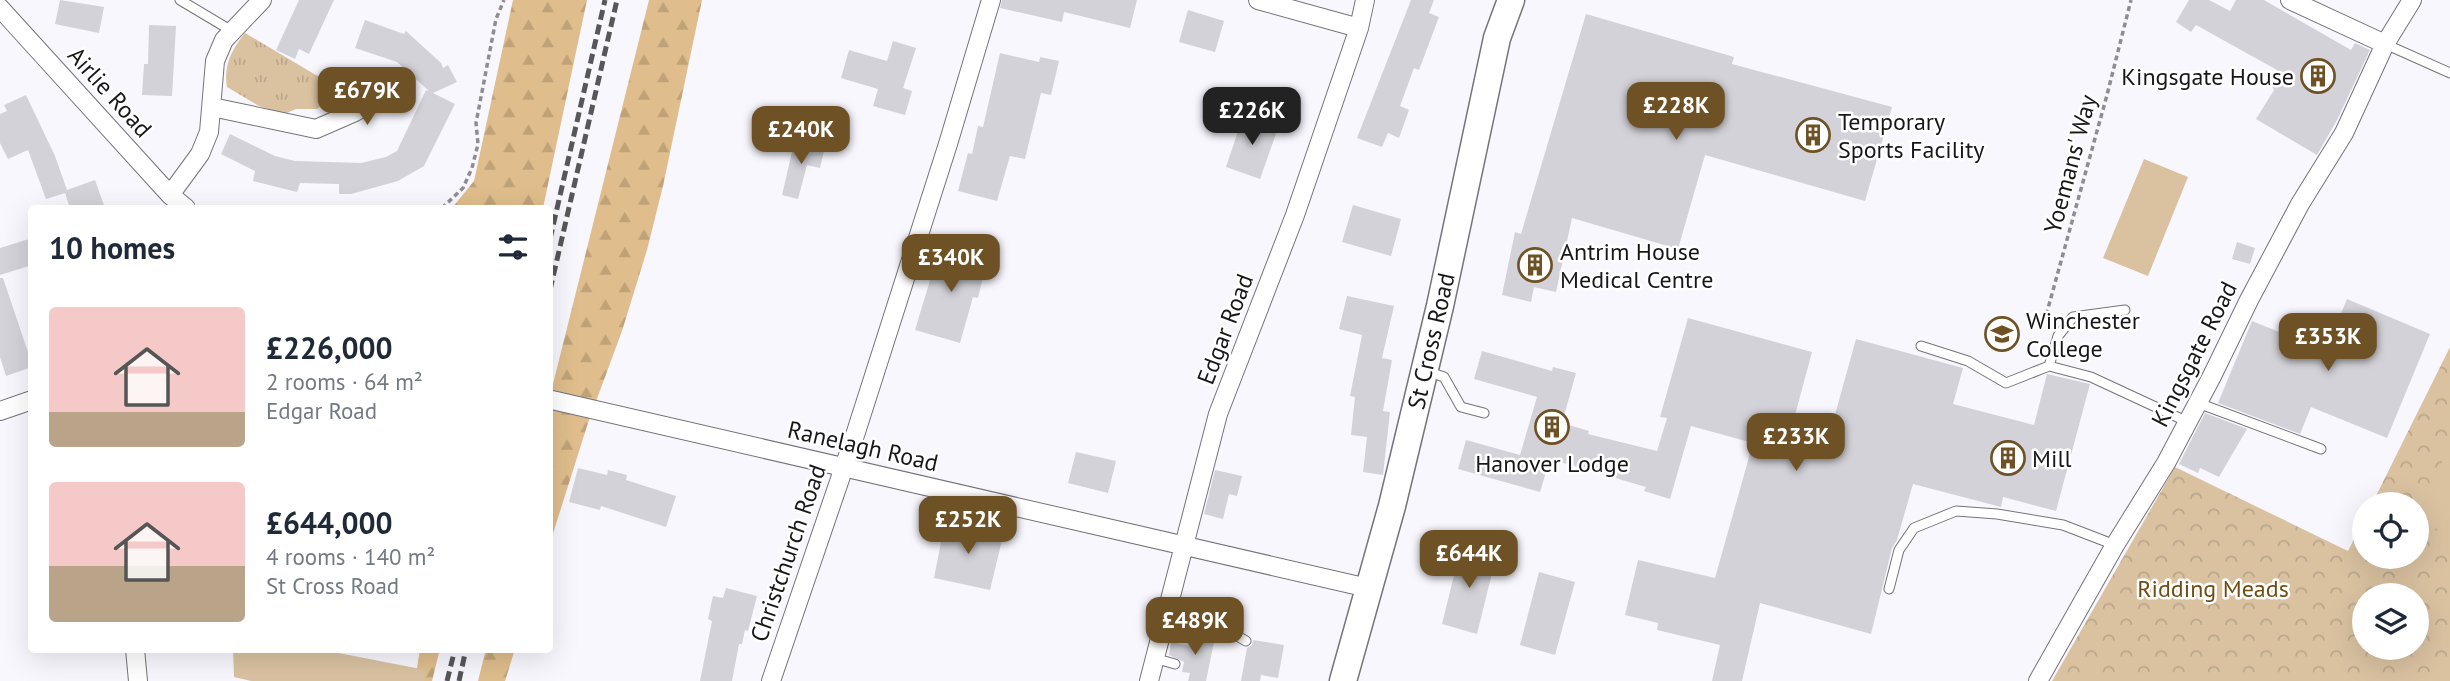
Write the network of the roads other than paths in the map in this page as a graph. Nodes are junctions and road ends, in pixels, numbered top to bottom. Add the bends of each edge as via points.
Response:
1 (180, 0) edge
2 (262, 0) edge
3 (991, 0) edge
4 (1258, 0) edge
5 (1365, 0) edge
6 (1511, 0) edge
7 (2290, 0) edge
8 (2412, 0) edge
9 (0, 8) edge
10 (1359, 28) junction
11 (232, 31) junction
12 (2385, 44) junction
13 (2450, 74) edge
14 (375, 100) dead end
15 (212, 107) junction
16 (170, 195) junction
17 (182, 205) edge
18 (2125, 310) dead end
19 (1921, 346) dead end
20 (2049, 366) junction
21 (1424, 371) junction
22 (553, 400) edge
23 (28, 401) edge
24 (2197, 403) junction
25 (0, 411) edge
26 (1484, 413) dead end
27 (2188, 422) junction
28 (2321, 449) dead end
29 (844, 466) junction
30 (2115, 545) junction
31 (1182, 547) junction
32 (1368, 588) junction
33 (1889, 589) dead end
34 (1166, 612) junction
35 (1246, 641) dead end
36 (135, 653) edge
37 (1154, 659) junction
38 (1175, 664) dead end
39 (138, 681) edge
40 (771, 681) edge
41 (1149, 681) edge
42 (1343, 681) edge
43 (2038, 681) edge

1 - 11 lane
2 - 11 street
3 - 29 street, Christchurch Road
4 - 10 street
5 - 10 street, Edgar Road
6 - 21 main road, St Cross Road via 1497,38
7 - 12 street
8 - 12 street, Kingsgate Road
9 - 16 street, Airlie Road
10 - 31 street, Edgar Road via 1295,215 1218,414
11 - 15 street via 215,61
12 - 13 lane
12 - 24 street, Kingsgate Road via 2344,133 2300,204
14 - 15 street via 316,129
15 - 16 street via 200,154
16 - 17 street, Airlie Road
18 - 20 lane via 2073,317 2058,336
19 - 20 lane via 1968,361 2006,383
20 - 27 lane via 2091,377
21 - 26 lane via 1444,377 1461,407
21 - 32 main road, St Cross Road
22 - 29 street, Ranelagh Road
23 - 25 street
24 - 27 street, Kingsgate Road
24 - 28 lane
27 - 30 street, Kingsgate Road
29 - 31 street, Ranelagh Road
29 - 40 street, Christchurch Road
30 - 33 lane via 2063,526 1956,510 1914,528 1899,550
30 - 43 street, Kingsgate Road
31 - 32 street, Ranelagh Road
31 - 34 street, Edgar Road
32 - 42 main road, St Cross Road
34 - 35 lane via 1217,624
34 - 37 street, Edgar Road
36 - 39 street
37 - 38 lane
37 - 41 street, Edgar Road

